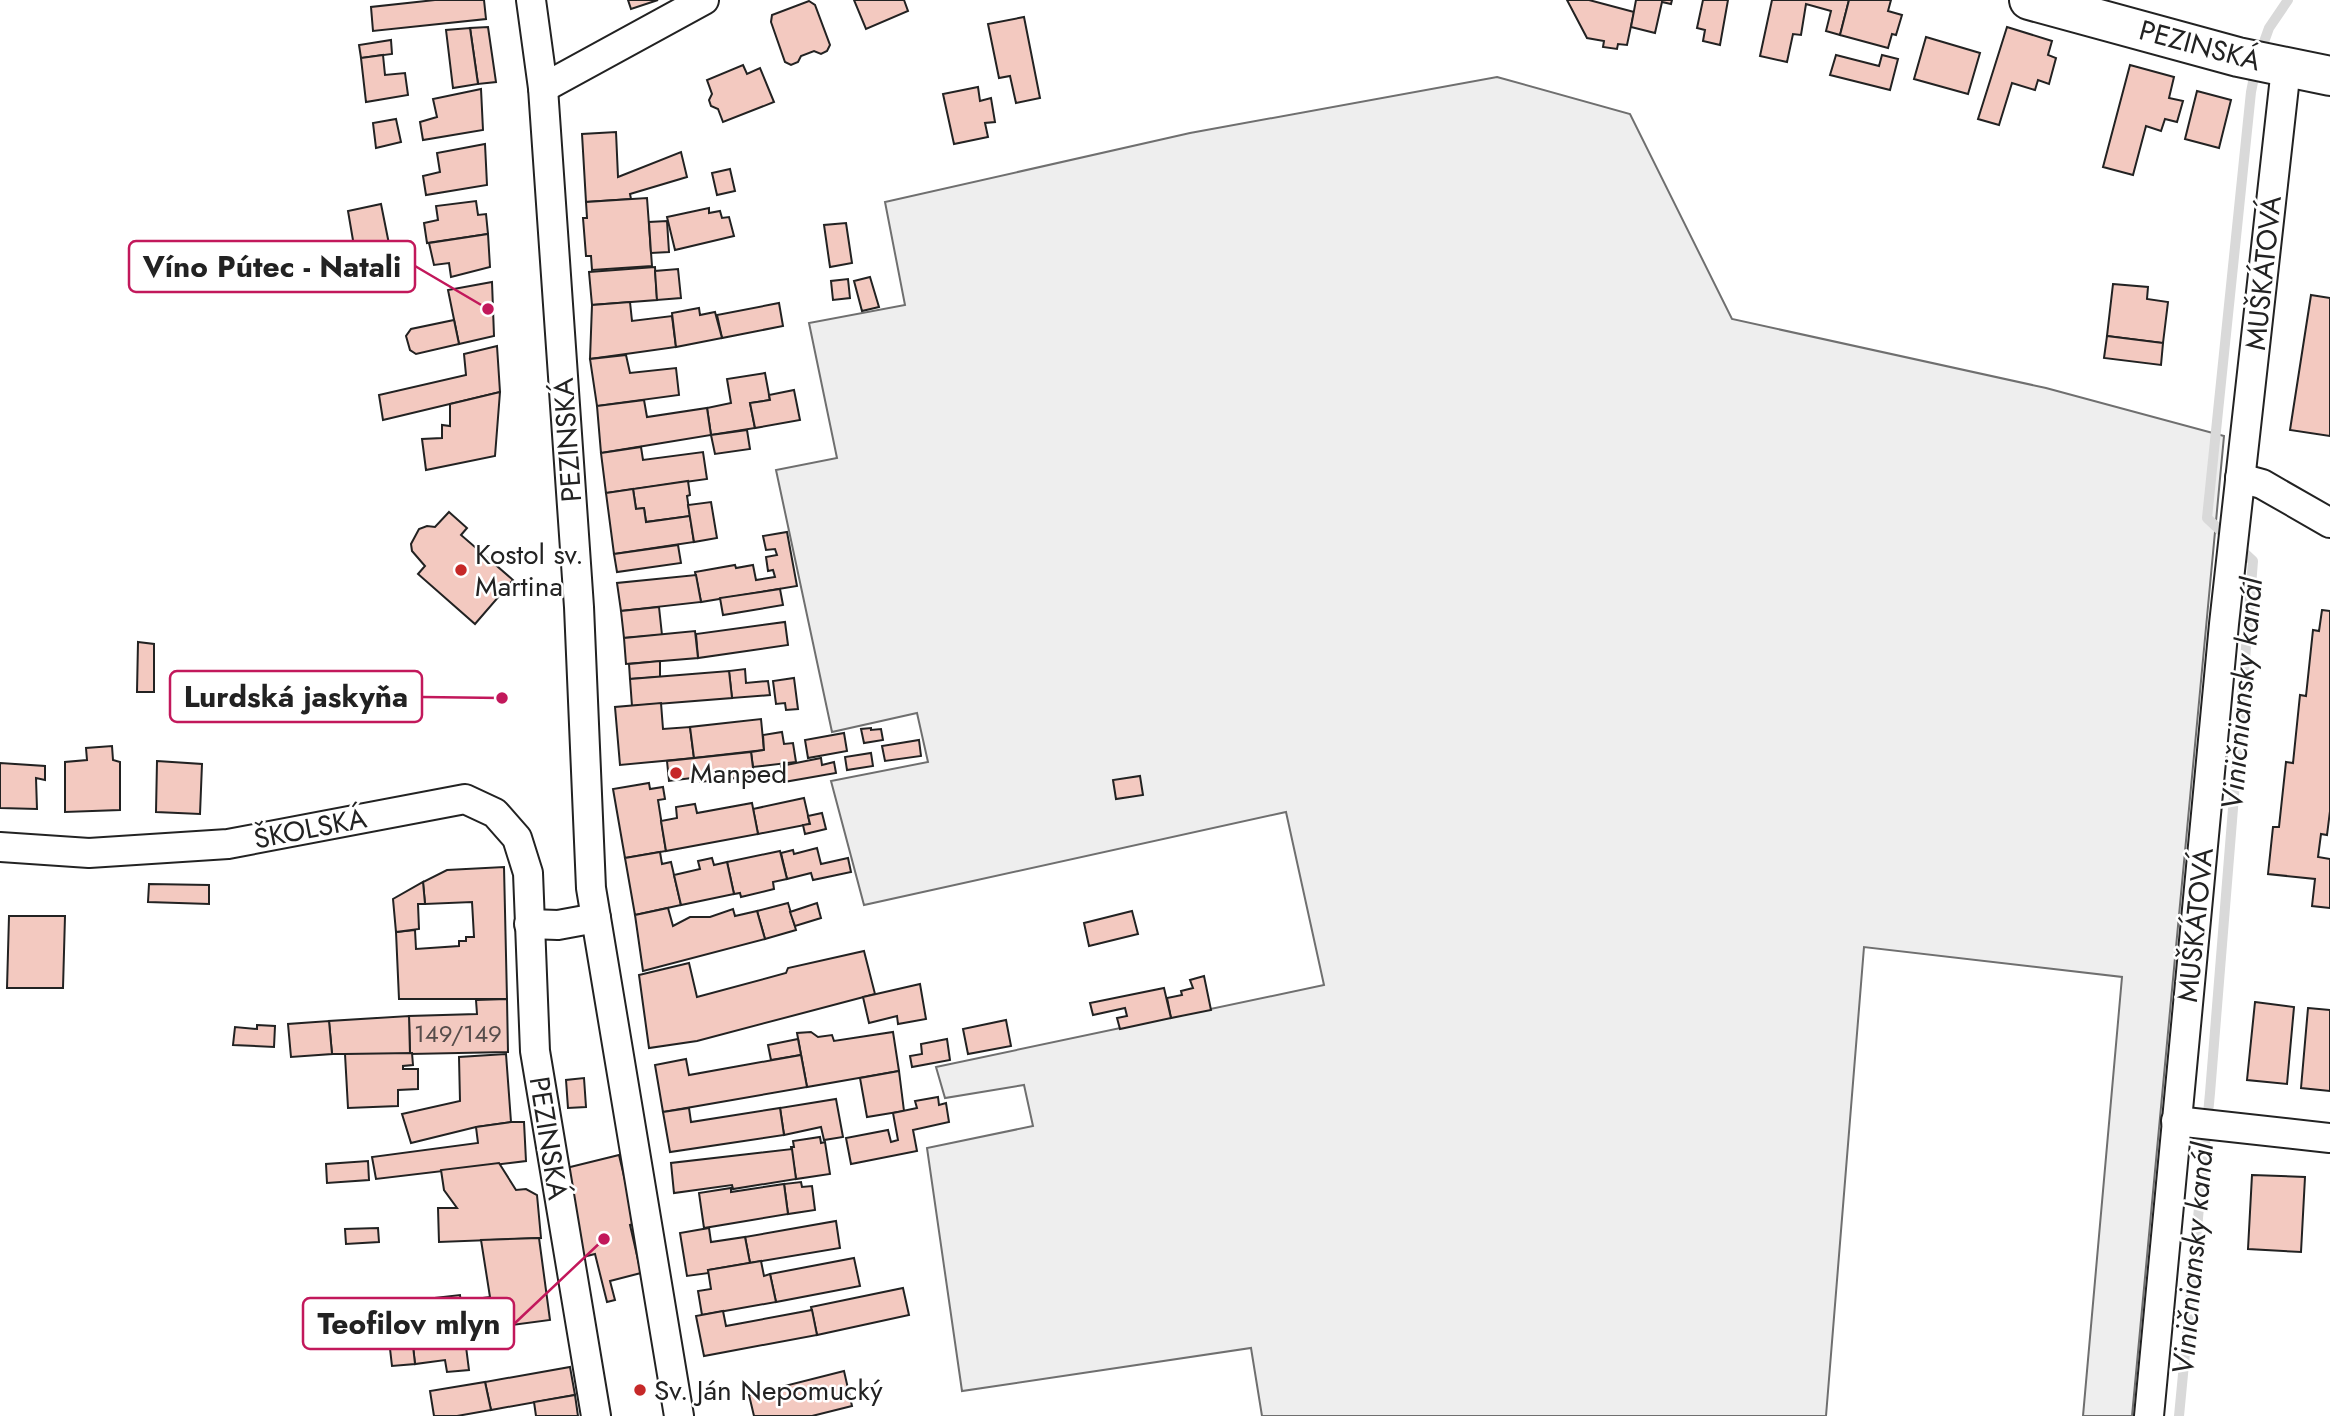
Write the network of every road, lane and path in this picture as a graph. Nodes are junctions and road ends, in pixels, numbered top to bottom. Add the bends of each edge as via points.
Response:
1 (531, 0) edge
2 (704, 0) edge
3 (2029, 0) edge
4 (2263, 62) junction
5 (2330, 76) edge
6 (543, 88) junction
7 (2240, 478) junction
8 (2330, 523) edge
9 (0, 847) edge
10 (596, 918) junction
11 (529, 924) junction
12 (2176, 1121) junction
13 (2330, 1138) edge
14 (596, 1416) edge
15 (679, 1416) edge
16 (2149, 1416) edge

1 - 6 street, PEZINSKÁ
2 - 6 street
3 - 4 main road, PEZINSKÁ
4 - 5 main road, PEZINSKÁ
4 - 7 street, MUŠKÁTOVÁ
6 - 10 street, PEZINSKÁ
7 - 8 street via 2262,484
7 - 12 street, MUŠKÁTOVÁ
9 - 11 street, ŠKOLSKÁ via 89,853 228,844 465,799 495,813 517,838 528,873
10 - 11 street via 558,925
10 - 15 street, PEZINSKÁ
11 - 14 street, PEZINSKÁ via 535,1051
12 - 13 street
12 - 16 street, MUŠKÁTOVÁ

